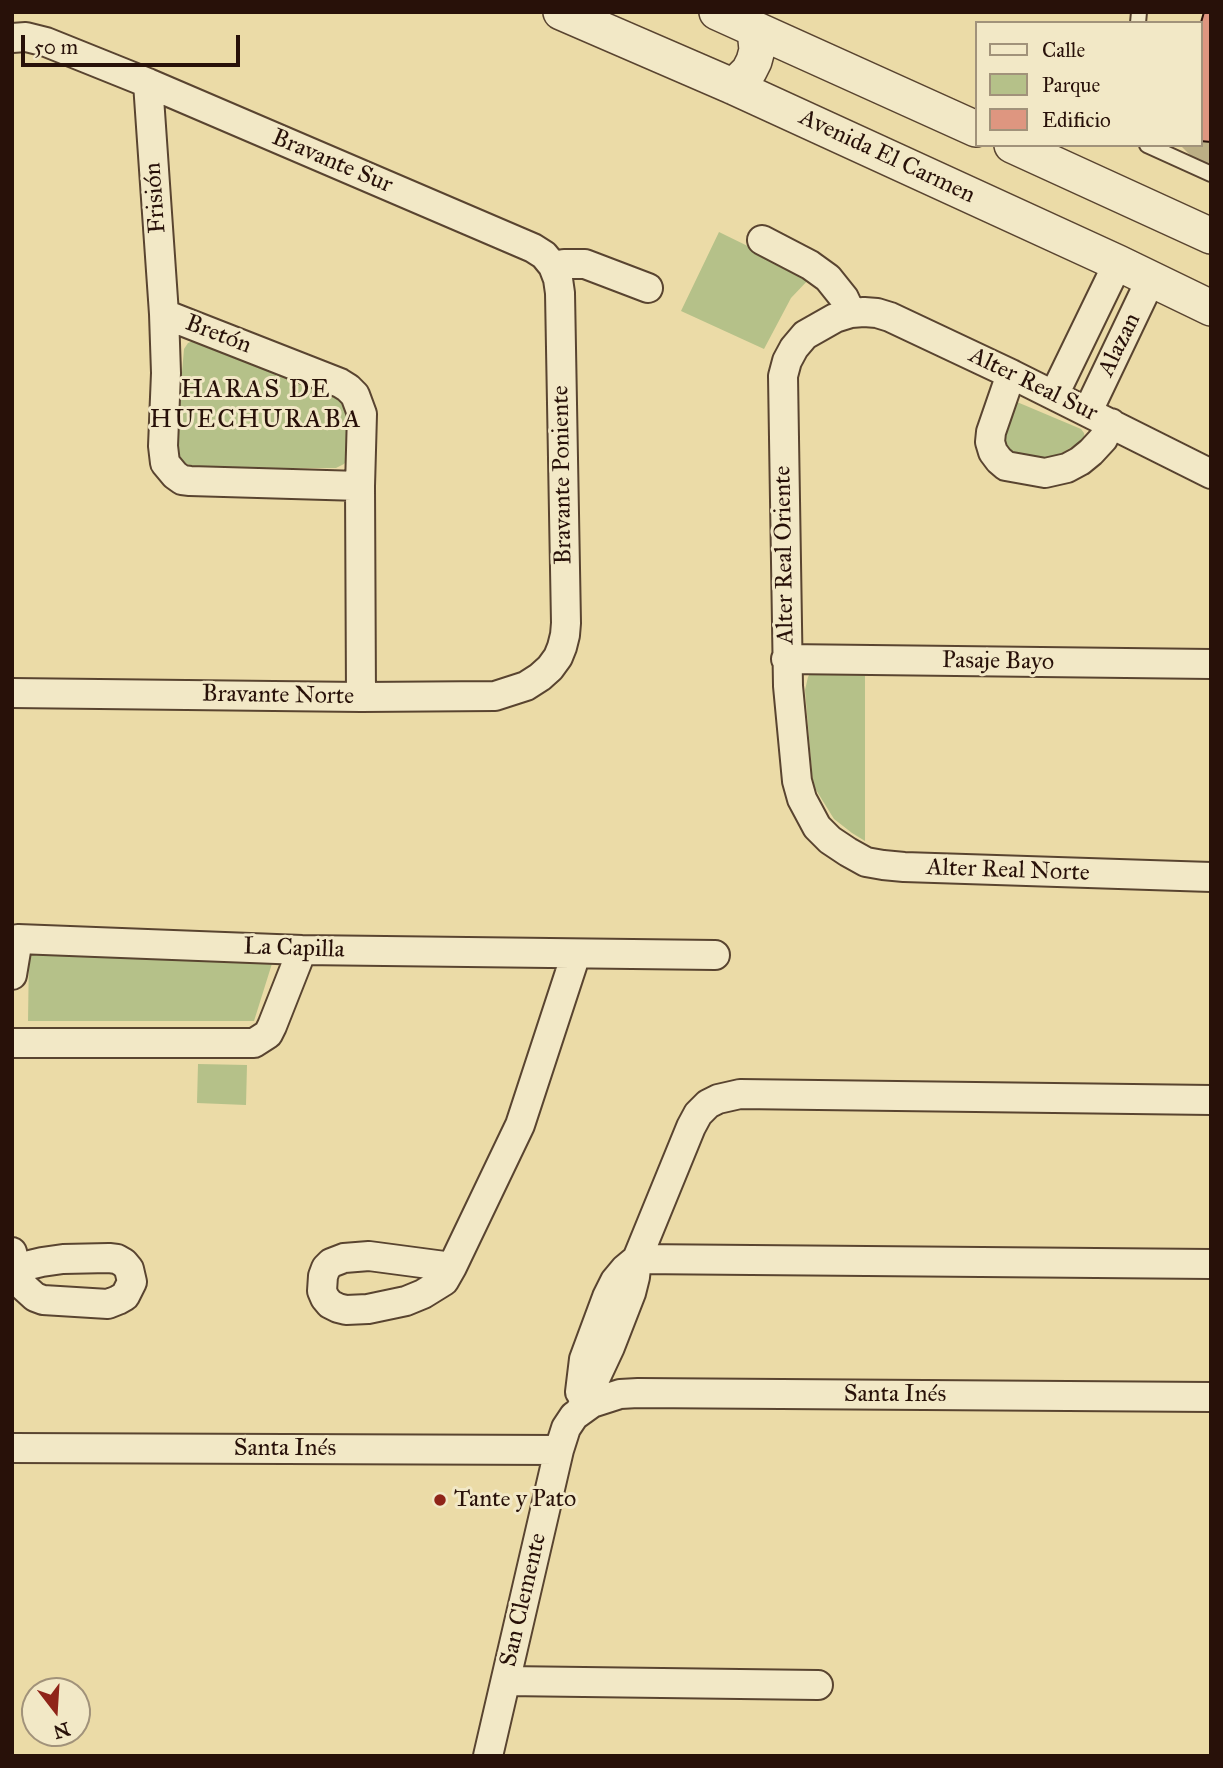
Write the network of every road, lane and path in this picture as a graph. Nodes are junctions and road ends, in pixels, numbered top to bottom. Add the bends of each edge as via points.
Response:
1 (561, 12) edge
2 (717, 12) edge
3 (755, 29) junction
4 (12, 38) edge
5 (148, 83) junction
6 (732, 86) junction
7 (974, 128) edge
8 (1016, 147) edge
9 (1151, 147) edge
10 (1211, 174) edge
11 (1211, 236) edge
12 (762, 240) dead end
13 (1118, 263) junction
14 (553, 266) junction
15 (1151, 279) junction
16 (648, 288) dead end
17 (1211, 308) edge
18 (851, 313) junction
19 (164, 314) junction
20 (1011, 374) junction
21 (1054, 394) junction
22 (1100, 417) junction
23 (1211, 474) edge
24 (360, 486) junction
25 (786, 659) junction
26 (1211, 664) edge
27 (540, 677) joint
28 (12, 693) edge
29 (361, 697) junction
30 (817, 827) joint
31 (1211, 877) edge
32 (15, 940) edge
33 (302, 950) junction
34 (576, 954) junction
35 (715, 955) dead end
36 (12, 975) edge
37 (12, 1043) edge
38 (1211, 1100) edge
39 (636, 1259) junction
40 (1211, 1265) edge
41 (452, 1266) dead end
42 (1211, 1396) edge
43 (582, 1409) junction
44 (12, 1448) edge
45 (559, 1450) junction
46 (506, 1681) junction
47 (818, 1685) dead end
48 (488, 1756) edge

1 - 6 street, Avenida El Carmen
2 - 3 street
3 - 6 street via 754,61
3 - 7 street
4 - 5 street, Bravante Sur via 46,42
5 - 14 street, Bravante Sur via 533,248
5 - 19 street, Frisión
6 - 13 street, Avenida El Carmen
8 - 11 street
9 - 10 lane
12 - 18 street via 828,278
13 - 15 street, Avenida El Carmen
13 - 21 street, Alazan
14 - 16 street via 585,264
14 - 27 street, Bravante Poniente via 560,293 565,635 558,657
15 - 17 street, Avenida El Carmen
15 - 22 street, Alazan
18 - 20 street, Alter Real Sur via 890,317
18 - 25 street, Alter Real Oriente via 805,335 790,355 783,376
19 - 24 street, Bretón via 348,388 362,414
19 - 24 street, Bretón via 163,454 175,475 190,481
20 - 21 street, Alter Real Sur
20 - 22 street, Alazan via 990,442 1006,466 1045,473 1067,468 1103,439
21 - 22 street, Alter Real Sur
22 - 23 street, Alter Real Sur
24 - 29 street, Bretón
25 - 26 street, Pasaje Bayo
25 - 30 street, Alter Real Oriente via 797,780
27 - 29 street, Bravante Norte via 495,696
28 - 29 street, Bravante Norte
30 - 31 street, Alter Real Norte via 848,852 883,866
32 - 33 street, La Capilla
32 - 36 street
33 - 34 street, La Capilla
33 - 37 street via 268,1034 254,1043
34 - 35 street, La Capilla
34 - 41 street via 520,1125
38 - 39 street via 740,1094 718,1099 698,1114 691,1127
39 - 40 street
39 - 43 street via 615,1281 590,1339 581,1371
42 - 43 street, Santa Inés via 638,1393 602,1398
43 - 45 street, San Clemente via 566,1428
44 - 45 street, Santa Inés
45 - 46 street, San Clemente
46 - 47 street
46 - 48 street, San Clemente

